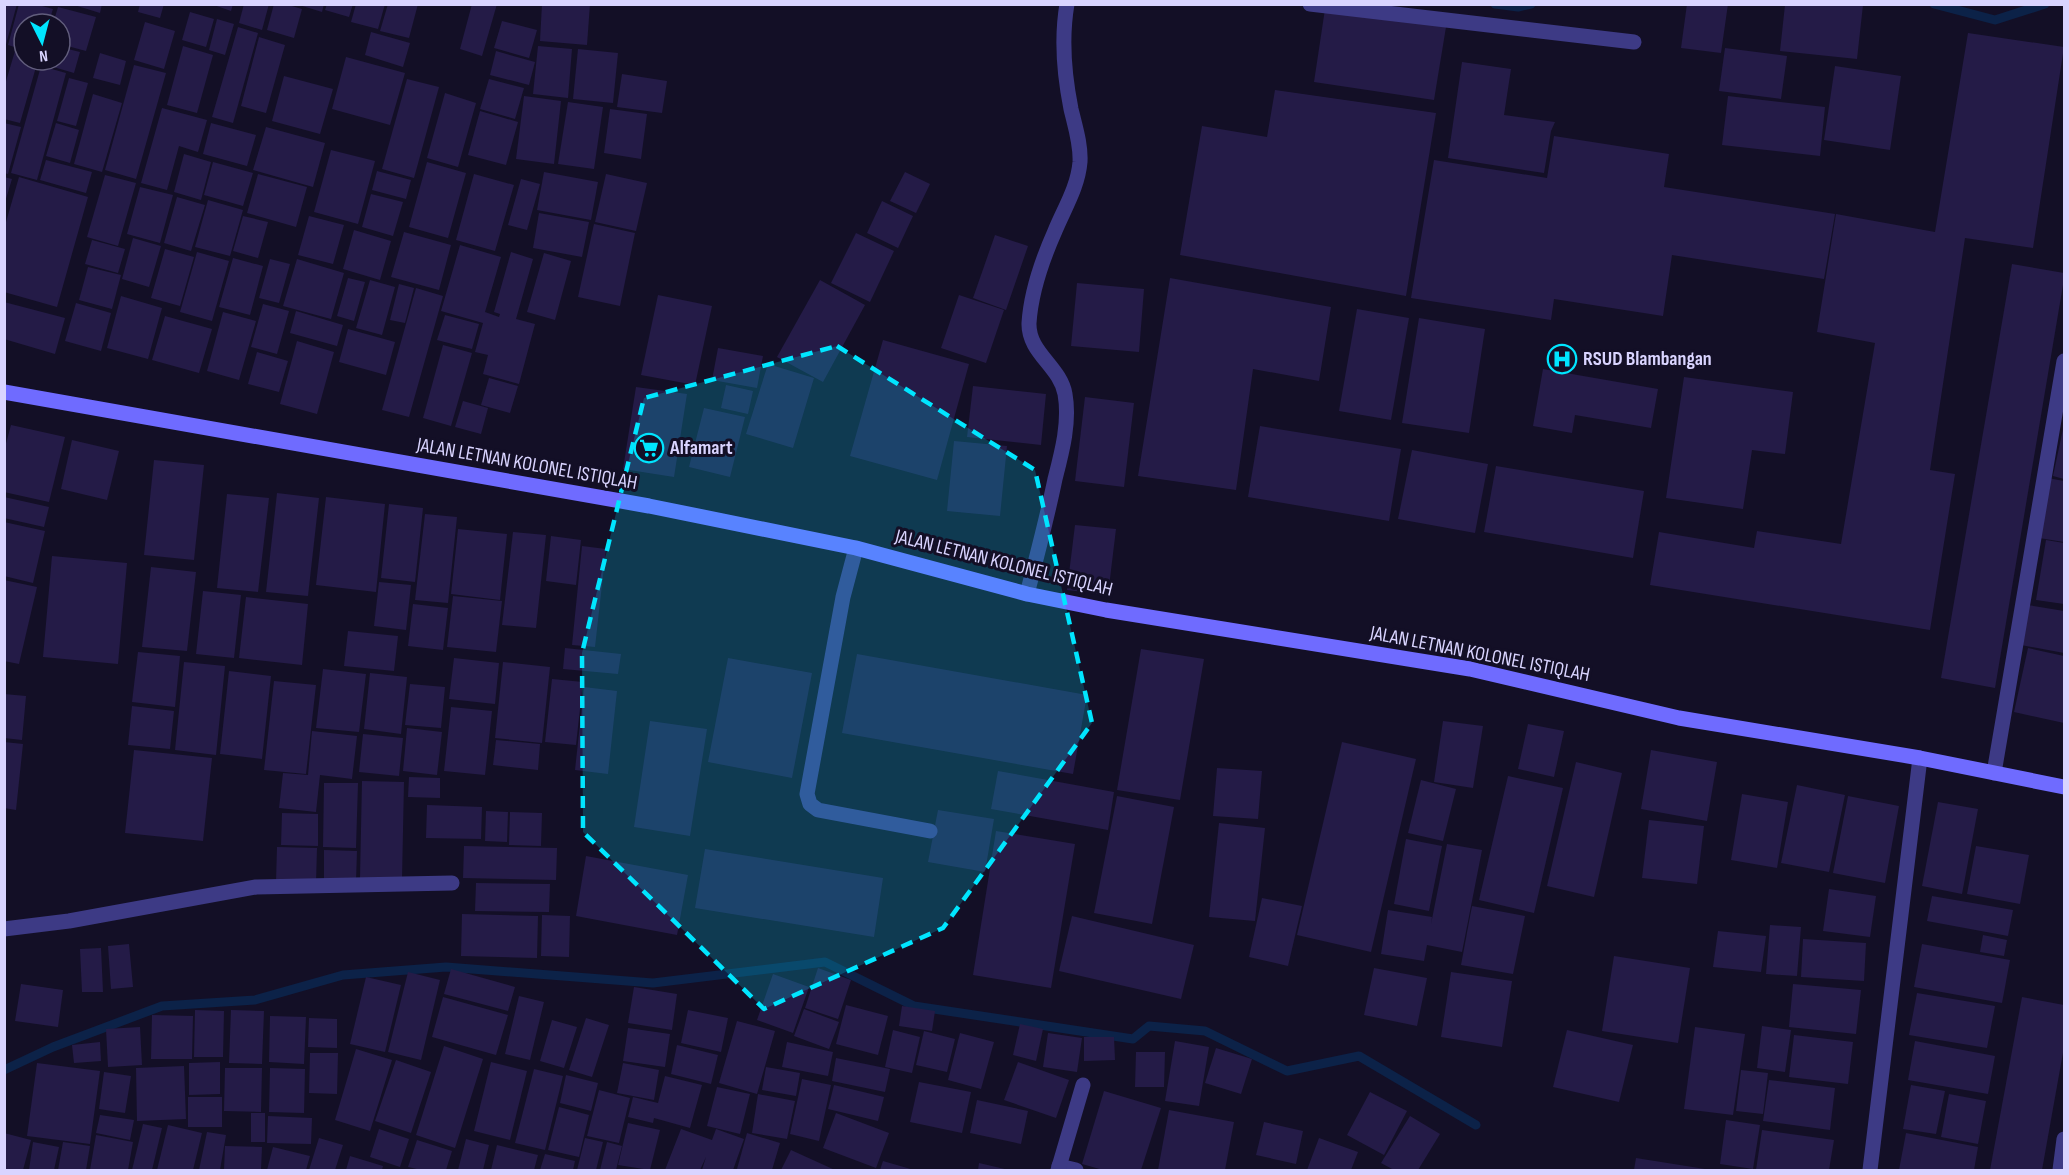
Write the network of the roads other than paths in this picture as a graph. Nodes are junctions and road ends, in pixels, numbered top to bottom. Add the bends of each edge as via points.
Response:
1 (1067, 4) edge
2 (1310, 4) edge
3 (1634, 42) dead end
4 (2064, 362) edge
5 (4, 392) edge
6 (856, 548) junction
7 (1027, 594) junction
8 (1920, 758) junction
9 (1994, 773) junction
10 (2064, 787) edge
11 (930, 831) dead end
12 (452, 883) dead end
13 (4, 929) edge
14 (1083, 1085) dead end
15 (2064, 1139) edge
16 (1058, 1168) edge
17 (1076, 1170) edge
18 (1870, 1170) edge
19 (2060, 1170) edge

1 - 7 street via 1065,80 1080,162 1041,270 1029,330 1038,351 1059,376 1067,412 1064,442
2 - 3 street
4 - 9 street
5 - 6 street, JALAN LETNAN KOLONEL ISTIQLAH via 649,506
6 - 7 street, JALAN LETNAN KOLONEL ISTIQLAH
6 - 11 street via 843,597 807,794 810,804 825,812
7 - 8 street, JALAN LETNAN KOLONEL ISTIQLAH via 1470,669 1678,718
8 - 9 street, JALAN LETNAN KOLONEL ISTIQLAH
8 - 18 street
9 - 10 street, JALAN LETNAN KOLONEL ISTIQLAH
12 - 13 street via 256,887
14 - 16 street
15 - 19 street
16 - 17 street

